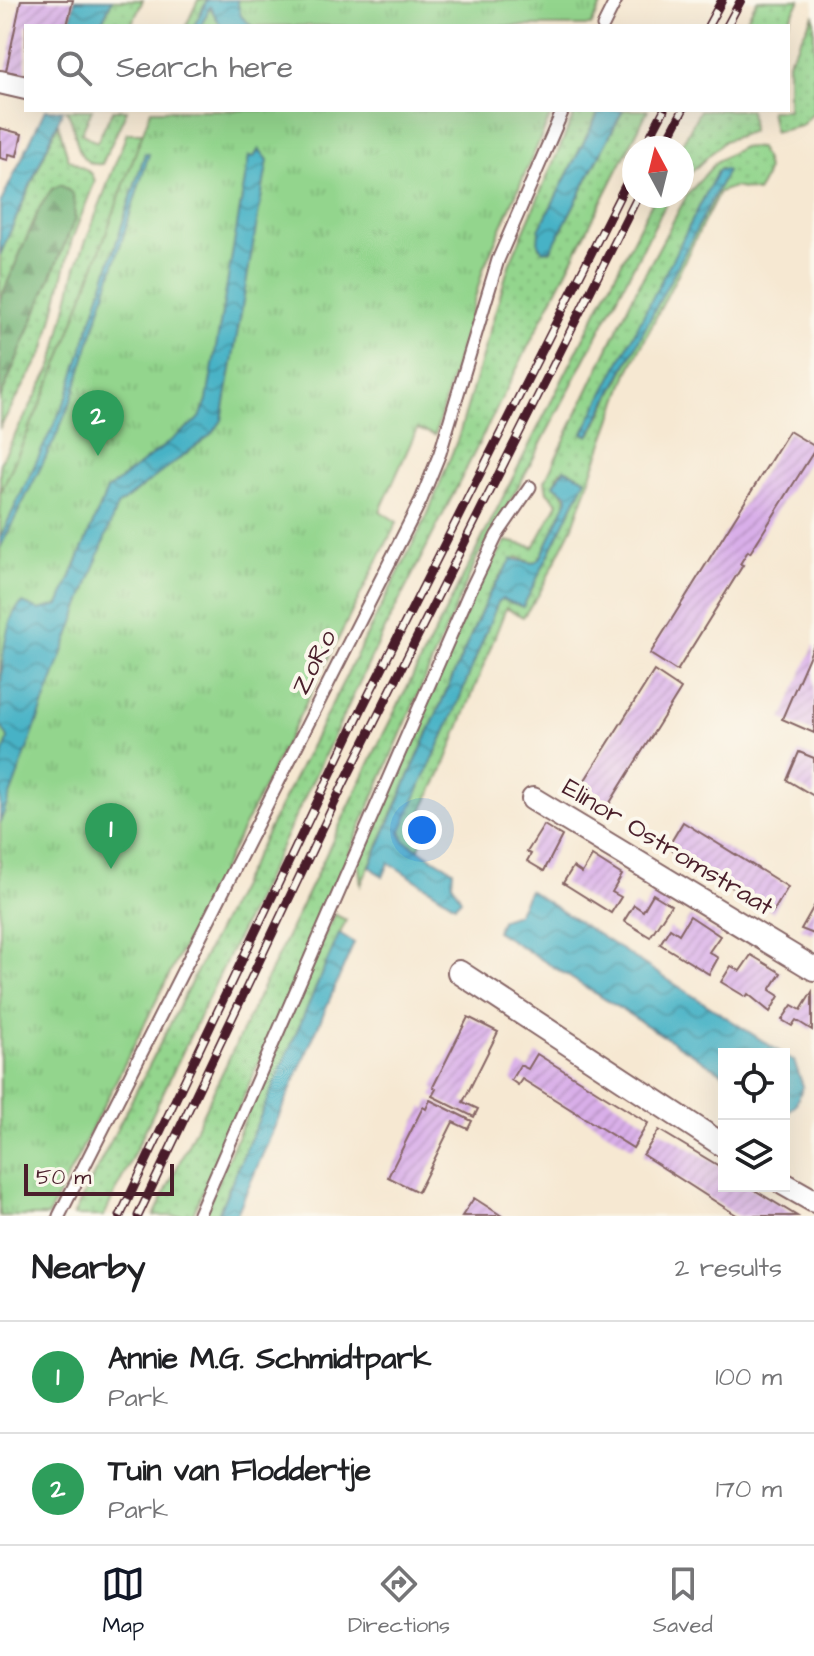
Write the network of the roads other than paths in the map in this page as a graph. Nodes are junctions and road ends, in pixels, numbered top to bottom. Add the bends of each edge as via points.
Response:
1 (616, 0) edge
2 (604, 24) edge
3 (0, 82) edge
4 (24, 88) edge
5 (562, 112) edge
6 (530, 487) dead end
7 (533, 799) dead end
8 (814, 969) edge
9 (459, 972) dead end
10 (718, 1142) edge
11 (790, 1187) edge
12 (814, 1201) edge
13 (59, 1216) edge
14 (198, 1216) edge

1 - 2 lane
3 - 4 street
5 - 13 lane, ZoRo via 498,260 421,500
6 - 14 lane via 497,535 469,593
7 - 8 street, Elinor Ostromstraat
9 - 10 street
11 - 12 street

